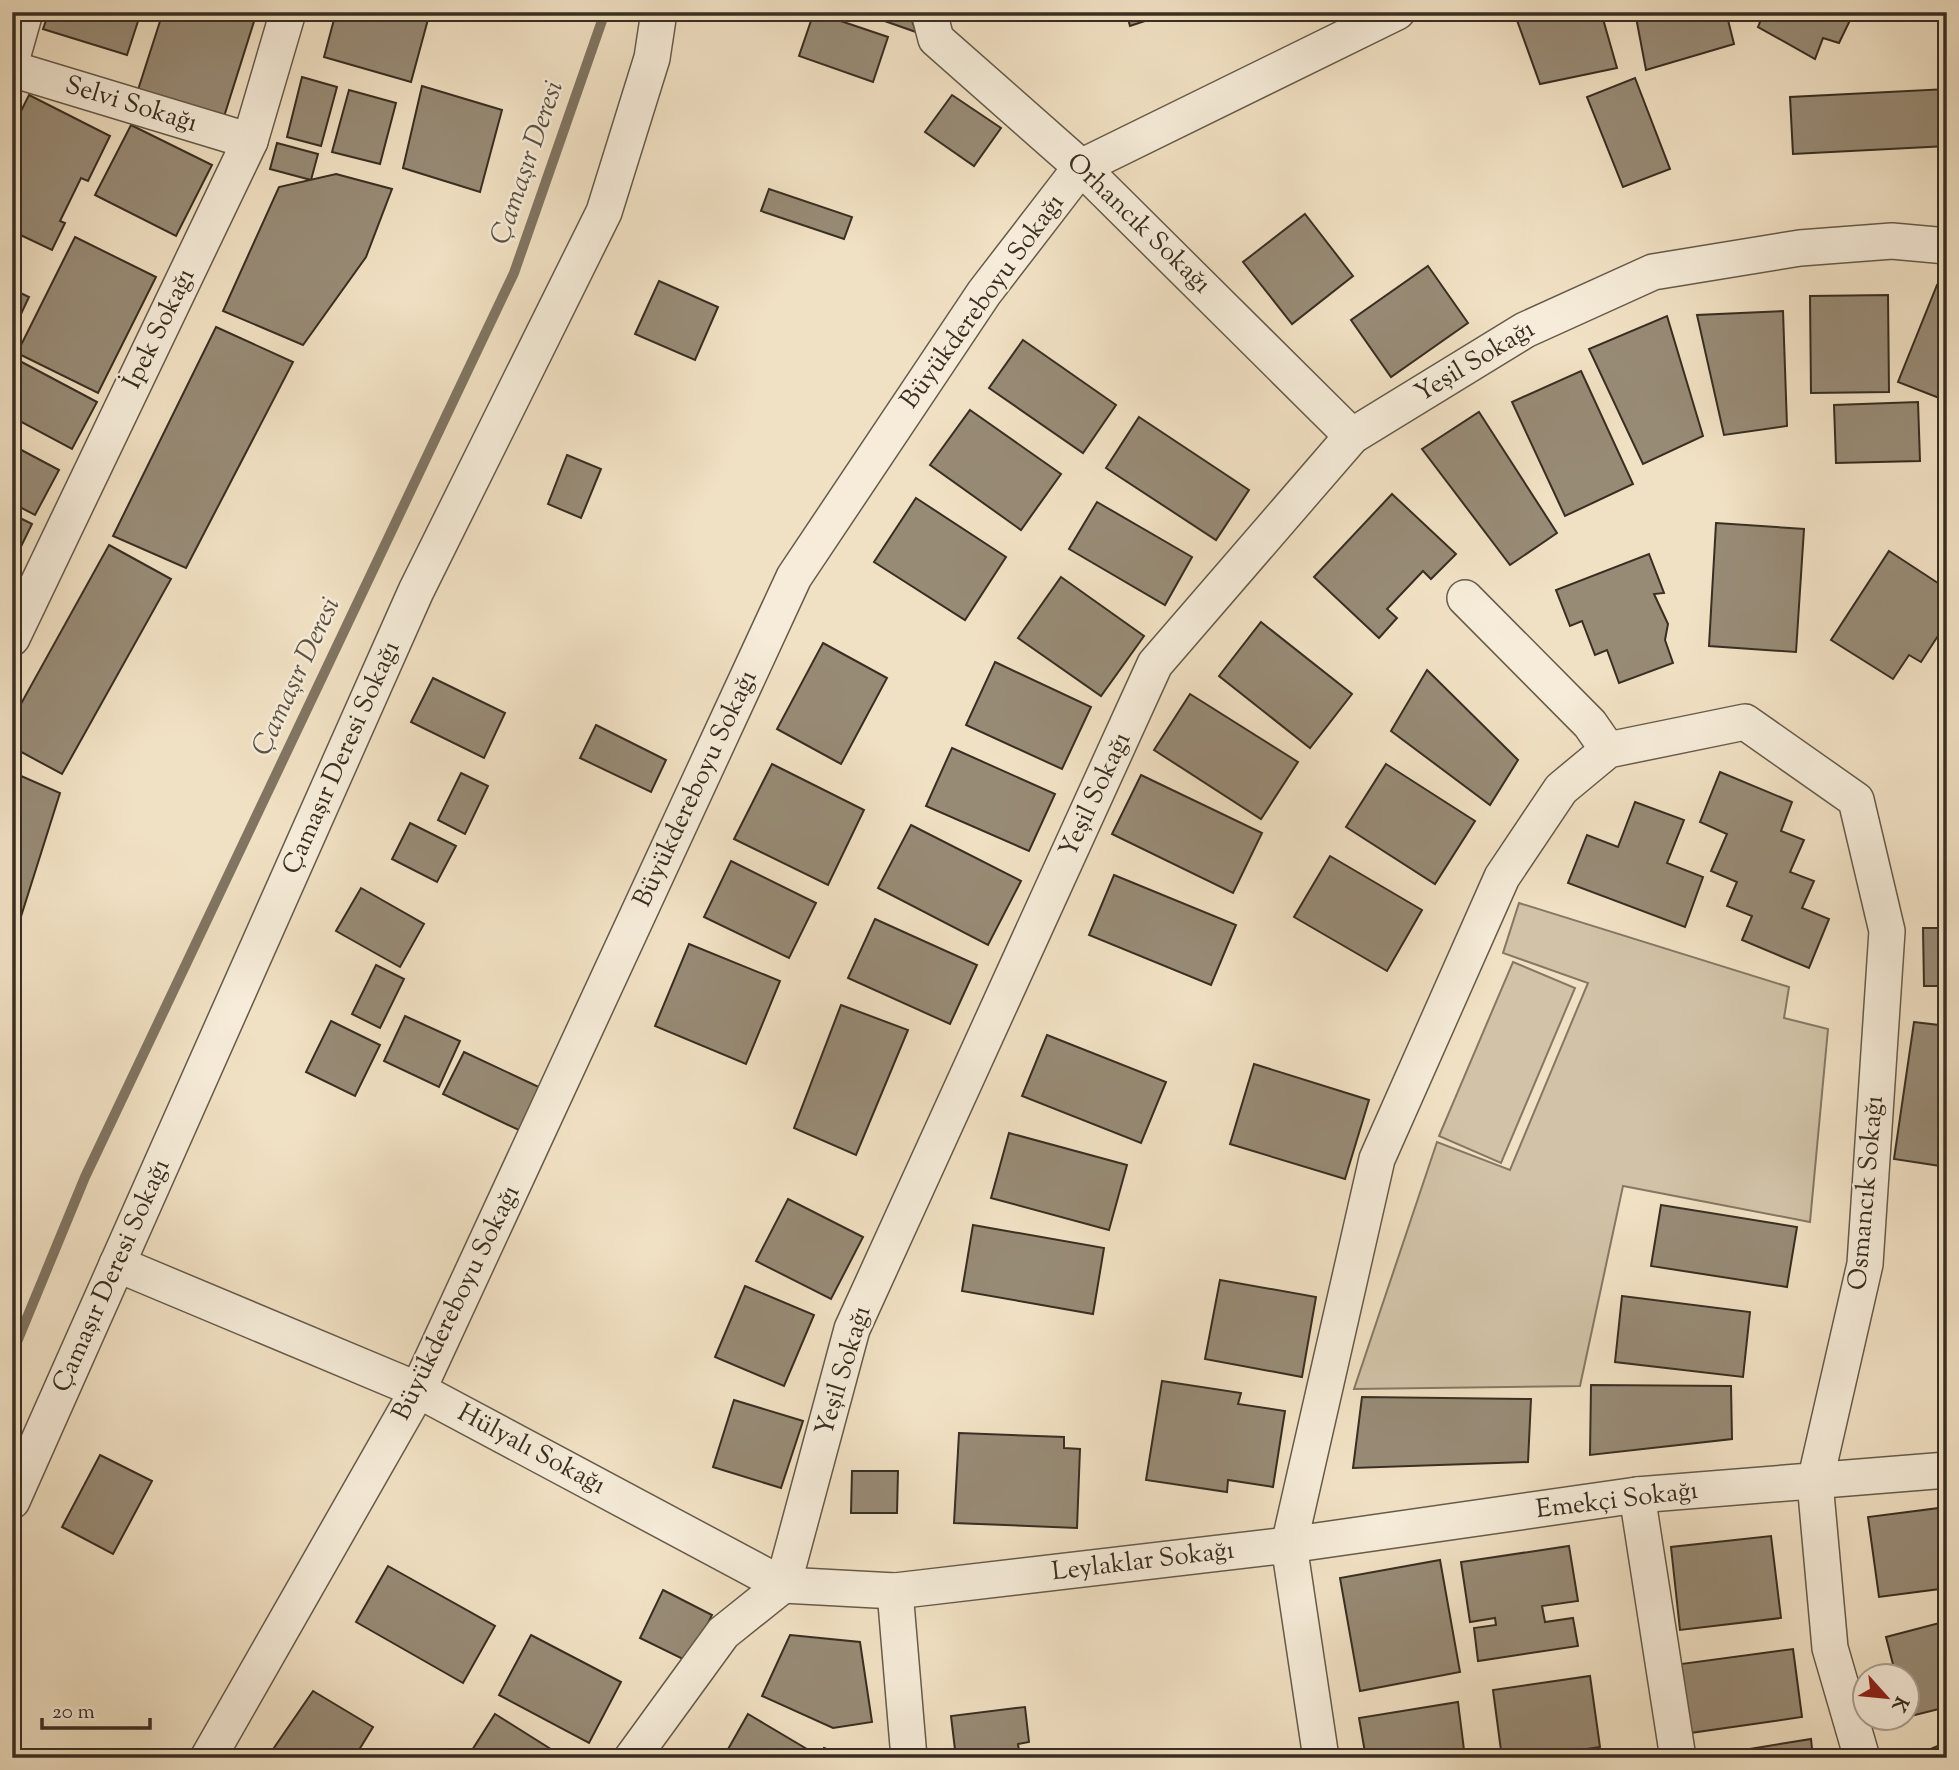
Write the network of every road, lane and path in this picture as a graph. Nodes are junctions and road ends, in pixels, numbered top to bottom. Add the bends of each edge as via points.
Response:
1 (25, 12) edge
2 (288, 12) edge
3 (659, 12) edge
4 (929, 12) edge
5 (1397, 12) edge
6 (12, 58) edge
7 (12, 69) edge
8 (250, 141) junction
9 (1081, 167) junction
10 (1947, 246) edge
11 (1352, 436) junction
12 (1465, 598) dead end
13 (12, 638) edge
14 (1608, 750) junction
15 (117, 1264) junction
16 (418, 1390) junction
17 (1947, 1470) edge
18 (1815, 1482) junction
19 (15, 1488) edge
20 (1637, 1495) junction
21 (1289, 1545) junction
22 (783, 1585) junction
23 (895, 1591) junction
24 (208, 1758) edge
25 (632, 1758) edge
26 (909, 1758) edge
27 (1321, 1758) edge
28 (1678, 1758) edge
29 (1862, 1758) edge

1 - 6 street
2 - 8 street, İpek Sokağı
3 - 15 street, Çamaşır Deresi Sokağı via 652,58 604,212 416,591
4 - 9 street, Orhancık Sokağı via 936,39
5 - 9 street, Büyükdereboyu Sokağı
7 - 8 street, Selvi Sokağı
8 - 13 street, İpek Sokağı
9 - 11 street, Orhancık Sokağı
9 - 16 street, Büyükdereboyu Sokağı via 984,293 794,577
10 - 11 street, Yeşil Sokağı via 1892,241 1801,248 1653,272 1525,330
11 - 22 street, Yeşil Sokağı via 1155,664 852,1329
12 - 14 street via 1590,724
14 - 18 street, Osmancık Sokağı via 1745,722 1856,800 1887,931 1865,1264
14 - 21 street via 1561,789 1502,877 1377,1159
15 - 16 street, Hülyalı Sokağı
15 - 19 street, Çamaşır Deresi Sokağı
16 - 22 street, Hülyalı Sokağı
16 - 24 street, Büyükdereboyu Sokağı
17 - 18 street, Emekçi Sokağı
18 - 20 street, Emekçi Sokağı
18 - 29 street, Osmancık Sokağı via 1830,1648
20 - 21 street, Emekçi Sokağı
20 - 28 street
21 - 23 street, Leylaklar Sokağı
21 - 27 street
22 - 23 street, Leylaklar Sokağı
22 - 25 street via 723,1633
23 - 26 street

